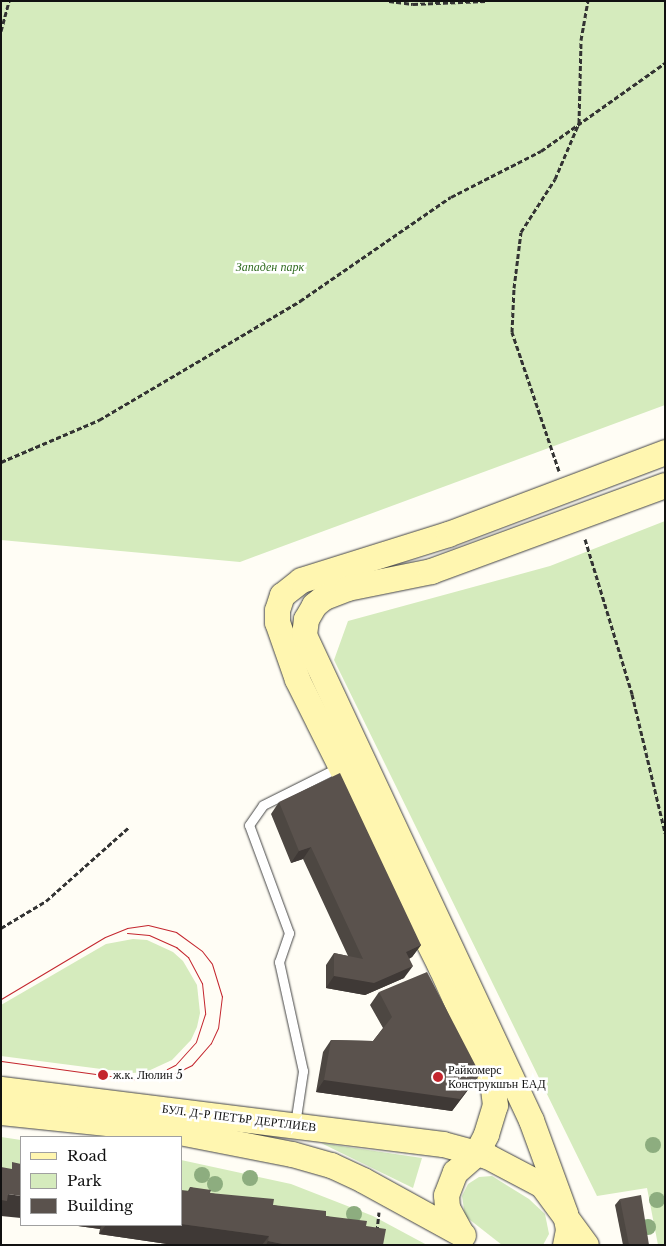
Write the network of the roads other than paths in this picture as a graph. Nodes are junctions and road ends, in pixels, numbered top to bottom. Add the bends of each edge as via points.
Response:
1 (665, 452) edge
2 (665, 485) edge
3 (341, 766) junction
4 (1, 1089) edge
5 (1, 1112) edge
6 (295, 1124) junction
7 (476, 1154) junction
8 (565, 1213) junction
9 (468, 1239) edge
10 (565, 1245) edge
11 (586, 1245) edge

1 - 3 main road via 448,534 291,584 282,595 276,622 287,655
2 - 8 main road via 431,571 347,588 324,597 314,605 306,619 304,634 531,1120
3 - 6 lane via 263,805 249,825 289,933 280,962 302,1071
3 - 7 main road via 441,968 492,1082 495,1105
4 - 6 main road, БУЛ. Д-Р ПЕТЪР ДЕРТЛИЕВ
5 - 9 main road, БУЛ. Д-Р ПЕТЪР ДЕРТЛИЕВ via 164,1130 292,1154 330,1165 363,1180
6 - 7 main road, БУЛ. Д-Р ПЕТЪР ДЕРТЛИЕВ via 443,1144
7 - 8 main road, БУЛ. Д-Р ПЕТЪР ДЕРТЛИЕВ via 504,1163 542,1185
7 - 9 main road, БУЛ. Д-Р ПЕТЪР ДЕРТЛИЕВ via 455,1172 446,1195 447,1208
8 - 10 main road via 568,1229
8 - 11 main road, БУЛ. Д-Р ПЕТЪР ДЕРТЛИЕВ

